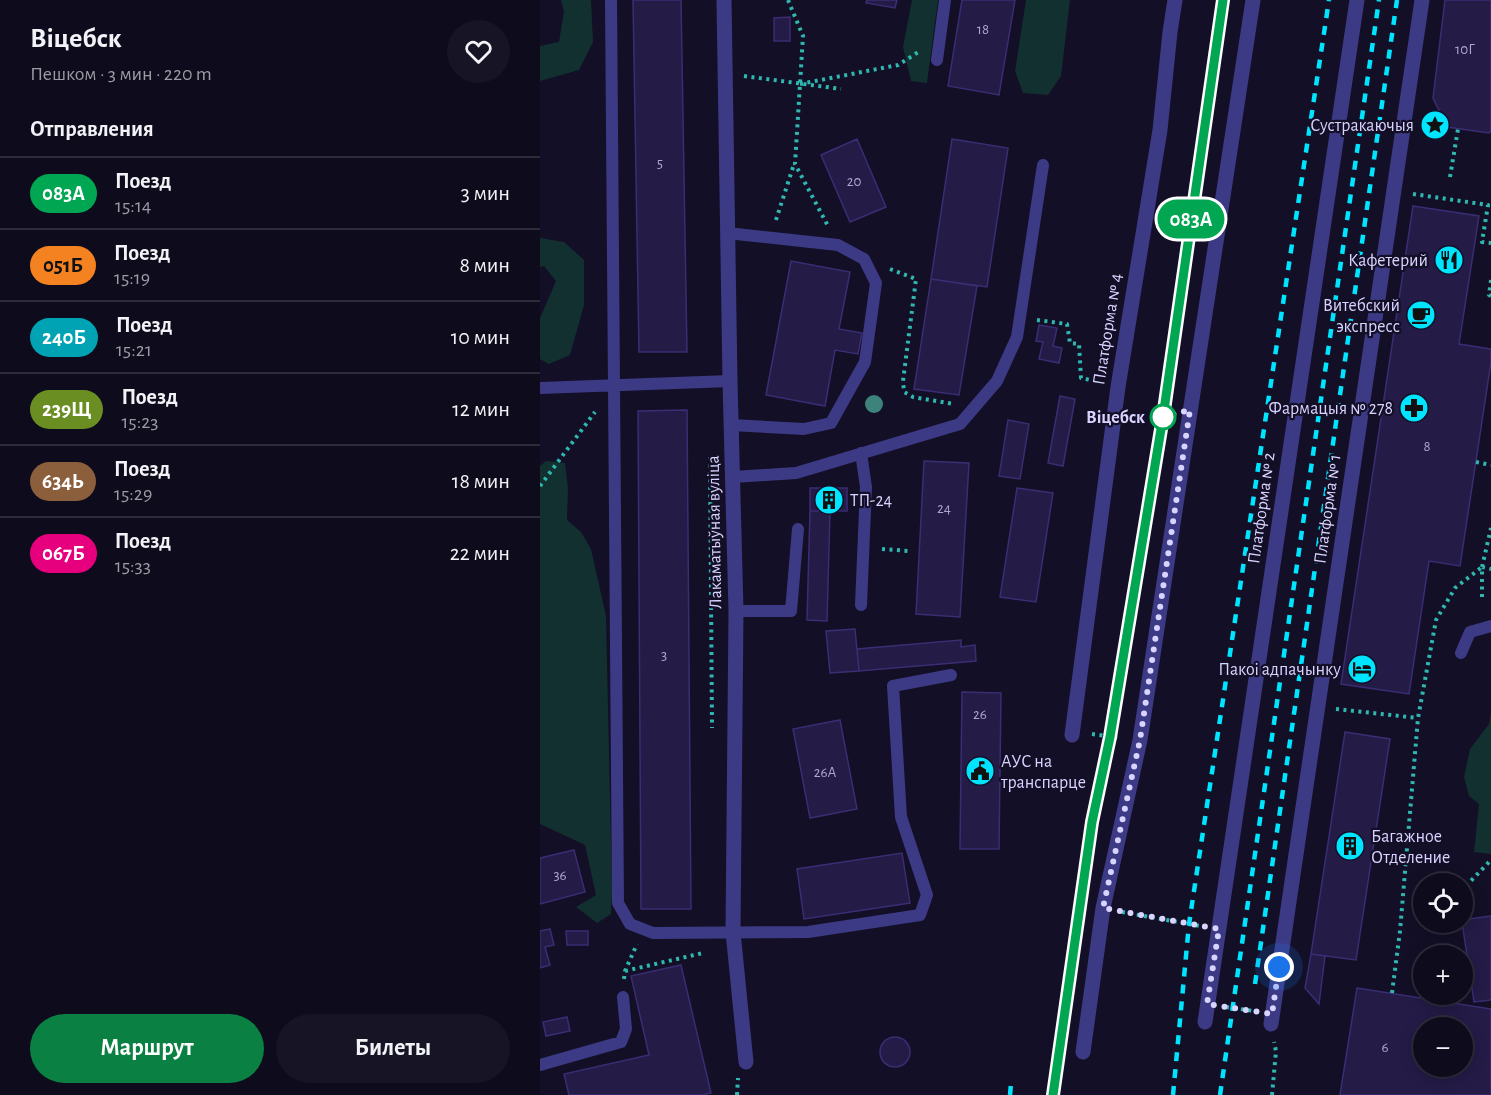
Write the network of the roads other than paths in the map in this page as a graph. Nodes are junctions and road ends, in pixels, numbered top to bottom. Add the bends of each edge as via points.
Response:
1 (611, 0) edge
2 (724, 0) edge
3 (945, 0) edge
4 (1175, 0) edge
5 (1253, 0) edge
6 (1357, 0) edge
7 (1422, 0) edge
8 (937, 60) dead end
9 (1043, 165) dead end
10 (727, 233) junction
11 (730, 381) junction
12 (614, 387) junction
13 (540, 388) edge
14 (731, 425) junction
15 (861, 453) junction
16 (733, 477) junction
17 (798, 529) dead end
18 (861, 604) dead end
19 (736, 611) junction
20 (1491, 626) edge
21 (1461, 652) dead end
22 (951, 675) dead end
23 (1073, 732) road end
24 (733, 932) junction
25 (623, 997) road end
26 (1272, 1019) road end
27 (1205, 1022) dead end
28 (1083, 1052) dead end
29 (746, 1062) dead end
30 (540, 1065) edge

1 - 12 lane
2 - 10 street, Лакаматыўная вуліца
3 - 8 lane
4 - 23 street, Платформа № 4 via 1160,130 1118,387
5 - 28 street via 1140,740 1103,908
6 - 27 street, Платформа № 2
7 - 26 street, Платформа № 1
9 - 15 lane via 1021,319 997,381 960,424
10 - 11 street, Лакаматыўная вуліца
10 - 14 lane via 838,245 864,259 876,283 865,362 831,423 804,429
11 - 12 lane
11 - 14 street, Лакаматыўная вуліца
12 - 13 lane
12 - 24 lane via 618,903 630,924 653,933
14 - 16 street, Лакаматыўная вуліца
15 - 16 lane via 796,473
15 - 18 lane via 866,487
16 - 19 street, Лакаматыўная вуліца
17 - 19 lane via 791,611
19 - 24 street, Лакаматыўная вуліца
20 - 21 lane via 1470,633
22 - 24 lane via 893,686 901,817 927,895 920,915 808,932
24 - 29 street, Лакаматыўная вуліца
25 - 30 lane via 626,1029 621,1042

